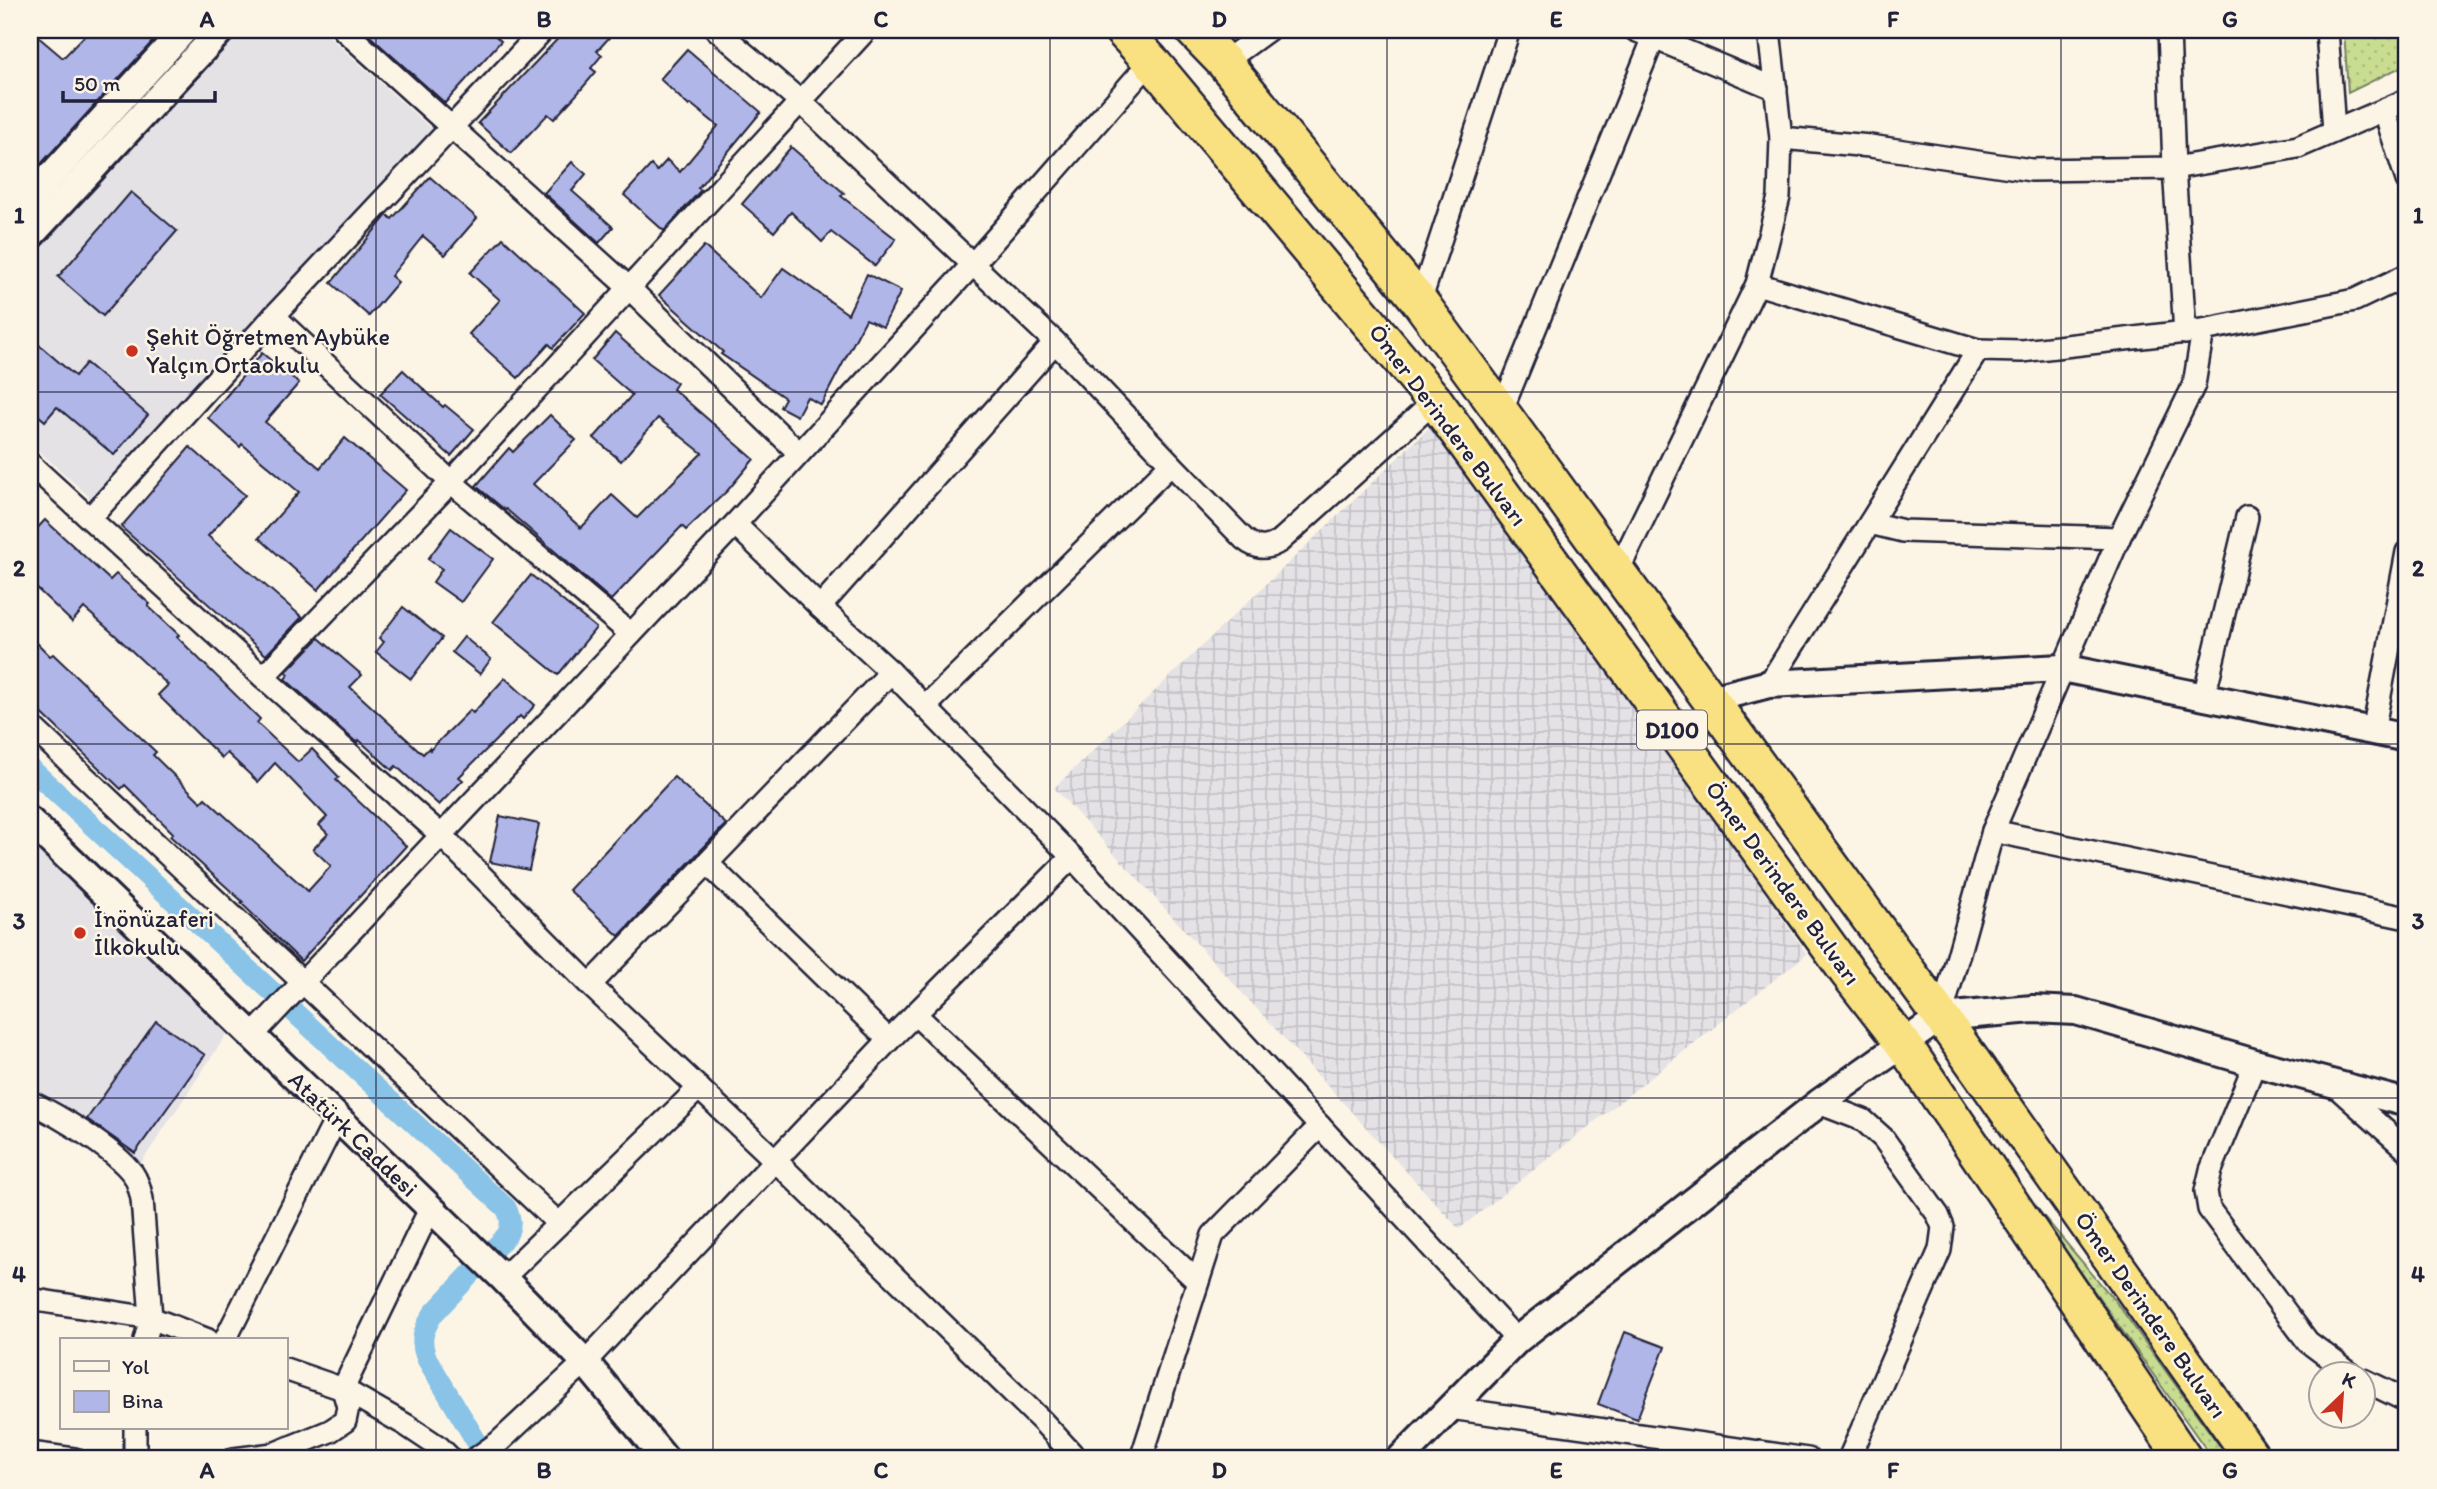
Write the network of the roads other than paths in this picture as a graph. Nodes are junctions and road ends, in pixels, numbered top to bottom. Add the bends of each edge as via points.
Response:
1 (184, 30) edge
2 (344, 30) edge
3 (543, 30) edge
4 (717, 30) edge
5 (866, 30) edge
6 (1122, 30) edge
7 (1193, 30) edge
8 (1268, 30) edge
9 (1509, 30) edge
10 (1769, 30) edge
11 (2169, 30) edge
12 (2327, 30) edge
13 (217, 31) edge
14 (1649, 32) edge
15 (1151, 61) junction
16 (1224, 62) junction
17 (1776, 89) junction
18 (2407, 100) edge
19 (801, 102) junction
20 (2384, 110) junction
21 (453, 126) junction
22 (2334, 131) junction
23 (1781, 138) junction
24 (2174, 168) junction
25 (2407, 180) edge
26 (30, 199) edge
27 (30, 236) edge
28 (973, 264) junction
29 (2407, 275) edge
30 (1757, 284) junction
31 (628, 287) junction
32 (1420, 302) junction
33 (274, 316) junction
34 (2194, 331) junction
35 (1055, 342) junction
36 (1978, 350) junction
37 (1435, 401) junction
38 (1502, 412) junction
39 (799, 453) junction
40 (30, 464) edge
41 (1171, 464) junction
42 (451, 482) junction
43 (2247, 517) dead end
44 (90, 518) junction
45 (1870, 523) junction
46 (735, 524) junction
47 (2119, 538) junction
48 (2407, 552) edge
49 (1618, 570) junction
50 (820, 607) junction
51 (631, 634) junction
52 (2062, 667) junction
53 (891, 672) junction
54 (263, 677) junction
55 (1769, 684) junction
56 (2204, 697) junction
57 (1711, 699) junction
58 (925, 707) junction
59 (30, 725) edge
60 (2373, 732) junction
61 (2407, 738) edge
62 (30, 821) edge
63 (1993, 831) junction
64 (441, 835) junction
65 (1072, 856) junction
66 (707, 863) junction
67 (2407, 918) edge
68 (302, 982) junction
69 (590, 985) junction
70 (915, 1014) junction
71 (1941, 1017) junction
72 (253, 1035) junction
73 (889, 1040) junction
74 (1904, 1045) junction
75 (2255, 1063) junction
76 (2333, 1084) junction
77 (699, 1088) junction
78 (30, 1102) edge
79 (1819, 1103) junction
80 (2407, 1103) edge
81 (336, 1119) junction
82 (1320, 1126) junction
83 (2407, 1150) edge
84 (776, 1161) junction
85 (430, 1209) junction
86 (558, 1223) junction
87 (503, 1278) junction
88 (1197, 1281) junction
89 (30, 1299) edge
90 (151, 1318) junction
91 (146, 1338) edge
92 (203, 1338) edge
93 (226, 1338) edge
94 (1517, 1340) junction
95 (2332, 1360) edge
96 (585, 1362) junction
97 (287, 1370) edge
98 (2378, 1387) edge
99 (342, 1390) junction
100 (2407, 1401) edge
101 (1450, 1408) junction
102 (135, 1430) edge
103 (30, 1453) edge
104 (74, 1459) edge
105 (135, 1459) edge
106 (234, 1459) edge
107 (451, 1459) edge
108 (475, 1459) edge
109 (665, 1459) edge
110 (1077, 1459) edge
111 (1141, 1459) edge
112 (1400, 1459) edge
113 (1808, 1459) edge
114 (1849, 1459) edge
115 (2184, 1459) edge
116 (2253, 1459) edge

1 - 26 street
2 - 21 street
3 - 21 street
4 - 19 street
5 - 19 street
6 - 15 highway, Ömer Derindere Bulvarı / D100
7 - 16 highway, Ömer Derindere Bulvarı / D100
8 - 16 street
9 - 32 street
10 - 17 street
11 - 24 street
12 - 22 street
13 - 27 street
14 - 17 street
14 - 38 street
15 - 28 street
15 - 37 highway, Ömer Derindere Bulvarı / D100
16 - 32 highway, Ömer Derindere Bulvarı / D100
17 - 23 street
18 - 20 street
19 - 28 street
19 - 31 street
20 - 22 street
20 - 25 street
21 - 31 street
21 - 33 street
22 - 24 street via 2298,147
23 - 24 street via 2031,170
23 - 30 street via 1779,197
24 - 34 street
28 - 35 street
28 - 39 street
29 - 34 street via 2355,300
30 - 36 street
30 - 49 street
31 - 39 street
31 - 42 street
32 - 38 highway, Ömer Derindere Bulvarı / D100
33 - 42 street
33 - 44 street
34 - 36 street via 2022,351
34 - 47 street via 2194,385
35 - 41 street
35 - 50 street
36 - 45 street
37 - 41 street via 1280,541 1266,548 1244,539
37 - 74 highway, Ömer Derindere Bulvarı / D100
38 - 49 highway, Ömer Derindere Bulvarı / D100
39 - 46 street
40 - 44 street
41 - 58 street
42 - 51 street
42 - 54 street
43 - 56 street
44 - 54 street
45 - 47 street via 1902,531
45 - 55 street
46 - 50 street
46 - 51 street
47 - 52 street
48 - 60 street
49 - 57 highway, Ömer Derindere Bulvarı / D100
50 - 53 street
51 - 64 street
52 - 55 street
52 - 56 street
52 - 63 street
53 - 58 street
53 - 66 street
54 - 64 street
55 - 57 street
56 - 60 street
57 - 71 highway, Ömer Derindere Bulvarı / D100
58 - 65 street
59 - 68 street
60 - 61 street
62 - 72 street, Atatürk Caddesi
63 - 67 street
63 - 71 street
64 - 68 street
64 - 69 street
65 - 70 street
65 - 82 street
66 - 69 street
66 - 73 street
68 - 72 street
68 - 86 street
69 - 77 street
70 - 73 street
70 - 88 street
71 - 74 street
71 - 75 street via 2033,1009 2076,1011
71 - 116 highway, Ömer Derindere Bulvarı / D100
72 - 81 street, Atatürk Caddesi
73 - 84 street
74 - 79 street
74 - 115 highway, Ömer Derindere Bulvarı / D100
75 - 76 street
75 - 95 street via 2211,1170 2206,1191 2209,1209 2308,1342
76 - 80 street
76 - 83 street
77 - 84 street
77 - 86 street
78 - 90 street via 110,1153 137,1181
79 - 94 street
79 - 114 street via 1863,1120 1883,1138 1943,1227 1940,1250
81 - 85 street, Atatürk Caddesi
81 - 93 street
82 - 88 street via 1213,1235
82 - 94 street
84 - 96 street
84 - 110 street
85 - 87 street, Atatürk Caddesi
85 - 99 street
86 - 87 street
87 - 96 street, Atatürk Caddesi
88 - 111 street
89 - 90 street
90 - 91 street
90 - 92 street
94 - 101 street
96 - 108 street
96 - 109 street, Atatürk Caddesi
97 - 99 street
98 - 100 street
99 - 106 street via 348,1415 336,1429 273,1454
99 - 107 street via 406,1425
101 - 112 street
101 - 113 street
102 - 105 street
103 - 104 street

